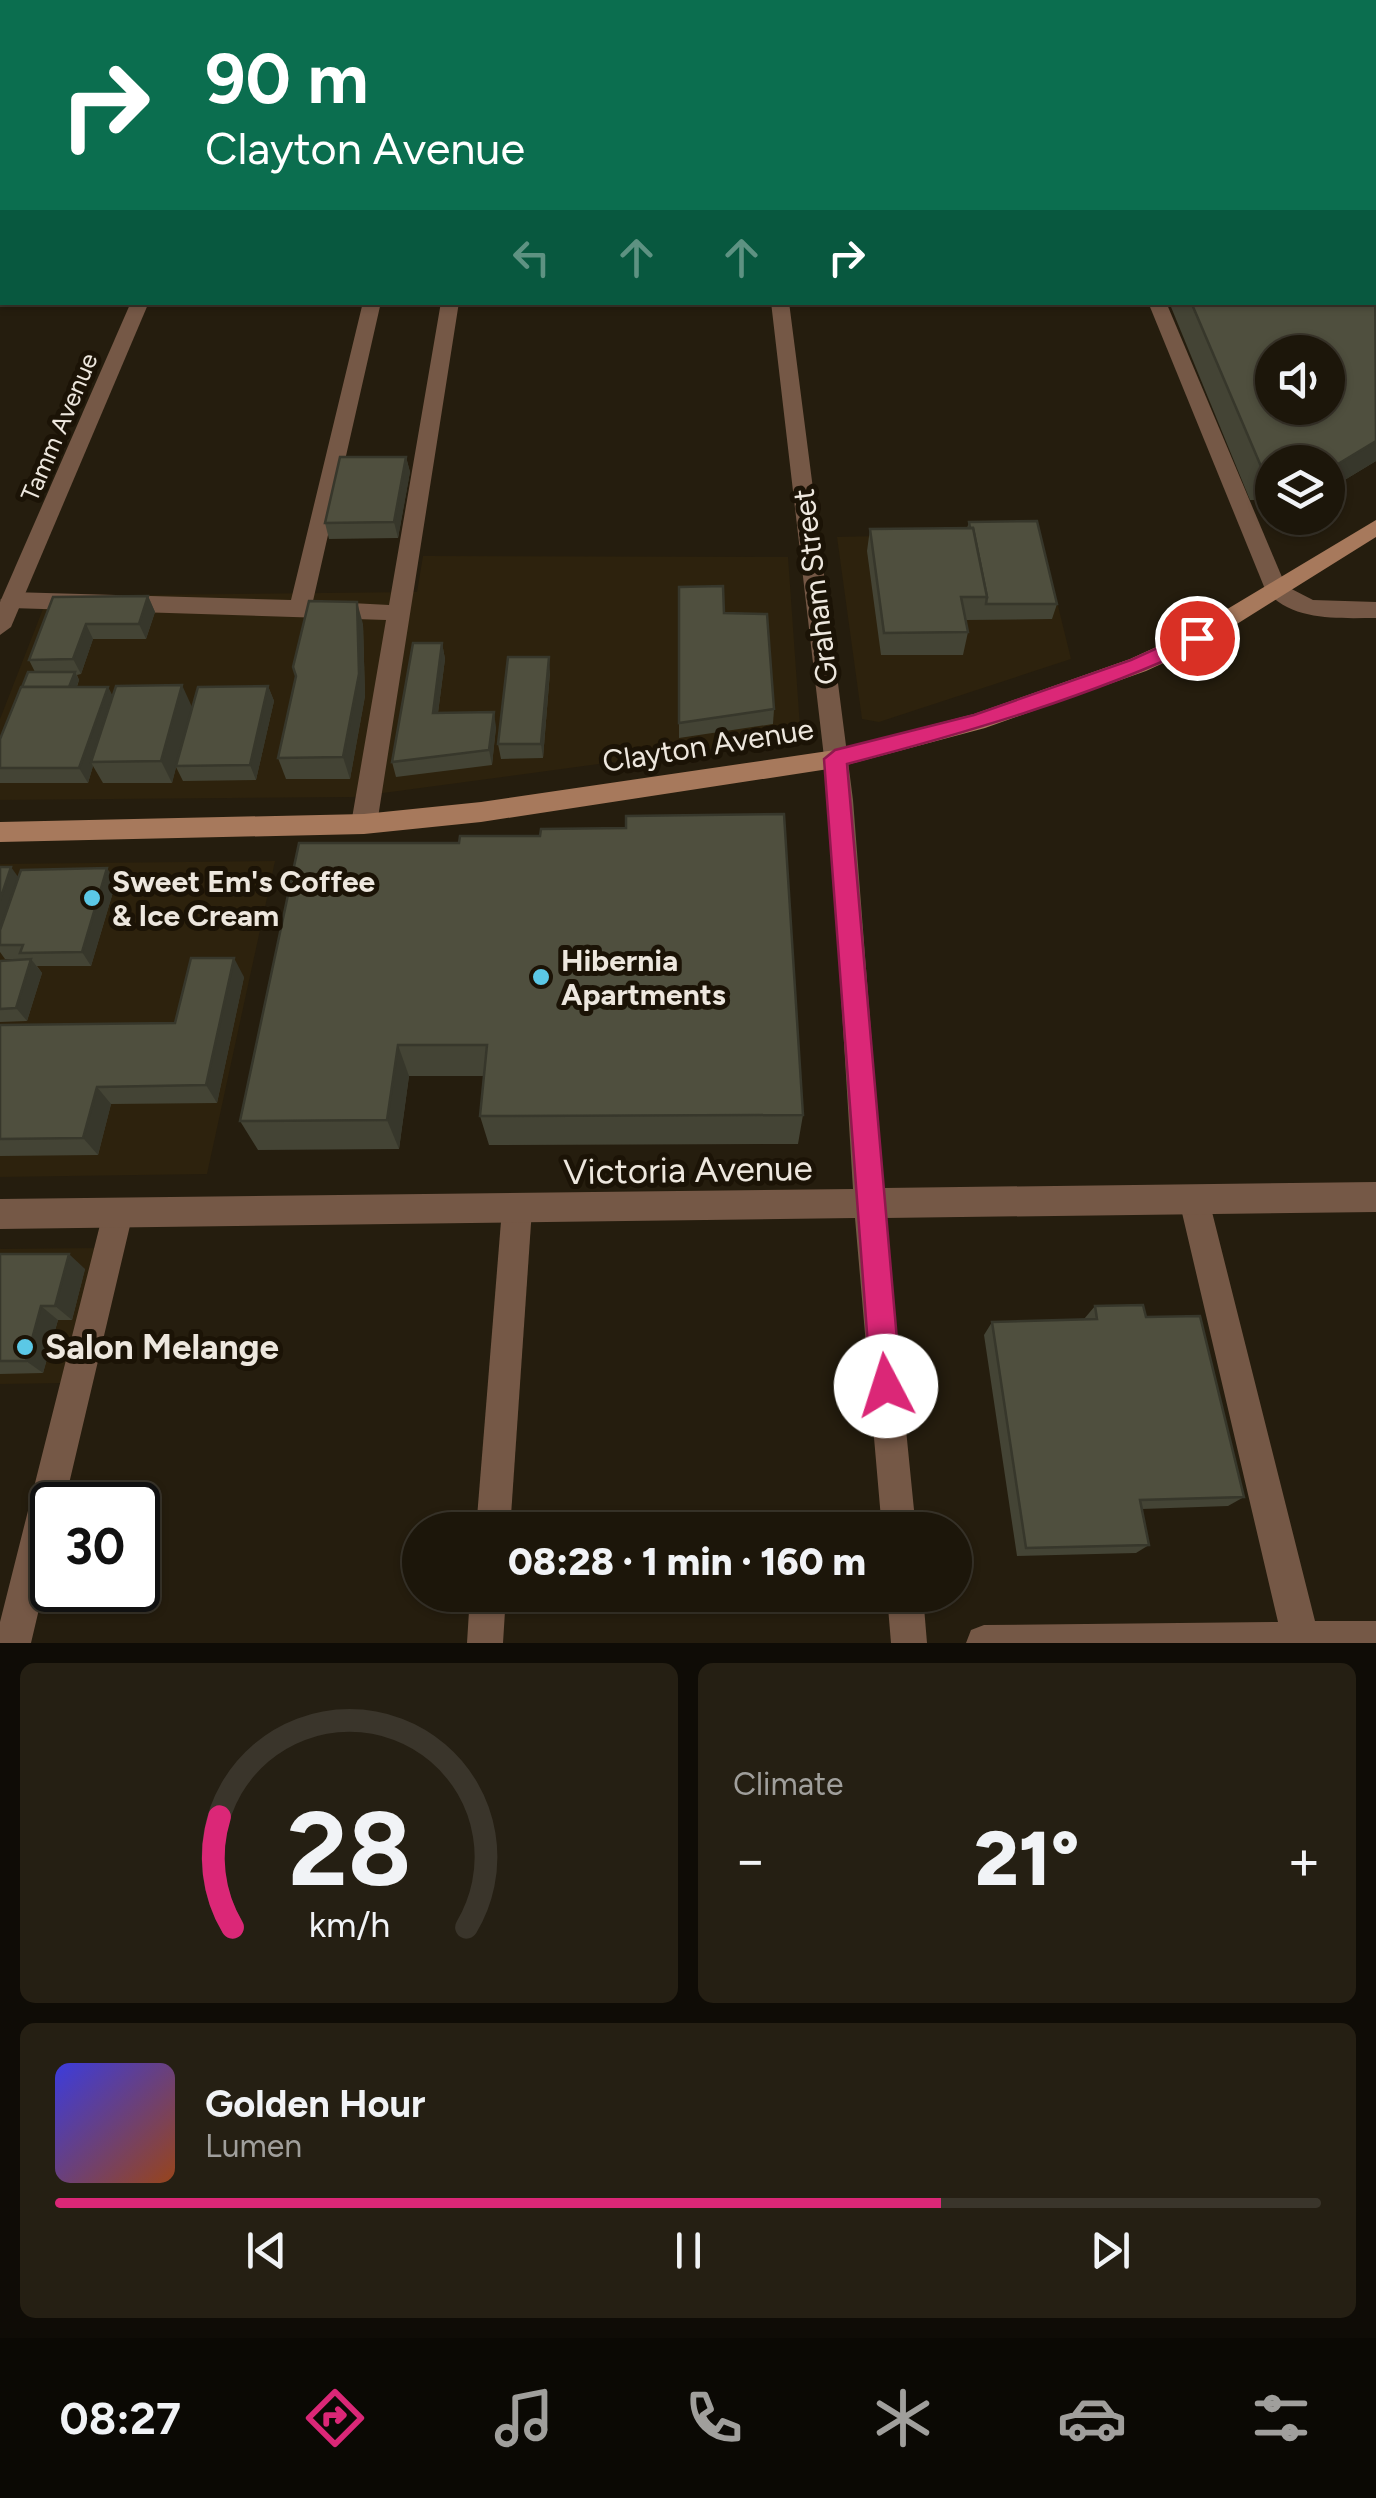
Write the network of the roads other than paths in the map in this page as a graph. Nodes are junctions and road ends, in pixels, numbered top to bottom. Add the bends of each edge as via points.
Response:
1 (139, 305) edge
2 (371, 305) edge
3 (450, 305) edge
4 (780, 305) edge
5 (1158, 305) edge
6 (1376, 527) edge
7 (1276, 589) junction
8 (12, 600) junction
9 (300, 608) junction
10 (1376, 610) edge
11 (398, 614) junction
12 (0, 626) edge
13 (835, 759) junction
14 (364, 824) junction
15 (0, 832) edge
16 (1376, 1197) edge
17 (1194, 1200) junction
18 (869, 1205) junction
19 (516, 1210) junction
20 (118, 1213) junction
21 (0, 1214) edge
22 (494, 1512) edge
23 (897, 1512) edge
24 (487, 1612) edge
25 (906, 1612) edge
26 (1376, 1639) edge
27 (1323, 1641) edge
28 (13, 1643) edge
29 (485, 1643) edge
30 (909, 1643) edge
31 (984, 1643) edge

1 - 8 street, Tamm Avenue
2 - 9 street
3 - 11 street
4 - 13 street, Graham Street
5 - 7 street
6 - 7 street, Clayton Avenue
7 - 10 street via 1304,608
7 - 13 street, Clayton Avenue via 1138,665 977,722
8 - 9 street
8 - 12 street, Tamm Avenue
9 - 11 street
11 - 14 street
13 - 14 street, Clayton Avenue
13 - 18 street, Graham Street
14 - 15 street, Clayton Avenue
16 - 17 street, Victoria Avenue
17 - 18 street, Victoria Avenue
17 - 27 street
18 - 19 street, Victoria Avenue
18 - 23 street, Graham Street
19 - 20 street, Victoria Avenue
19 - 22 street
20 - 21 street, Victoria Avenue
20 - 28 street
24 - 29 street
25 - 30 street
26 - 27 street
27 - 31 street

